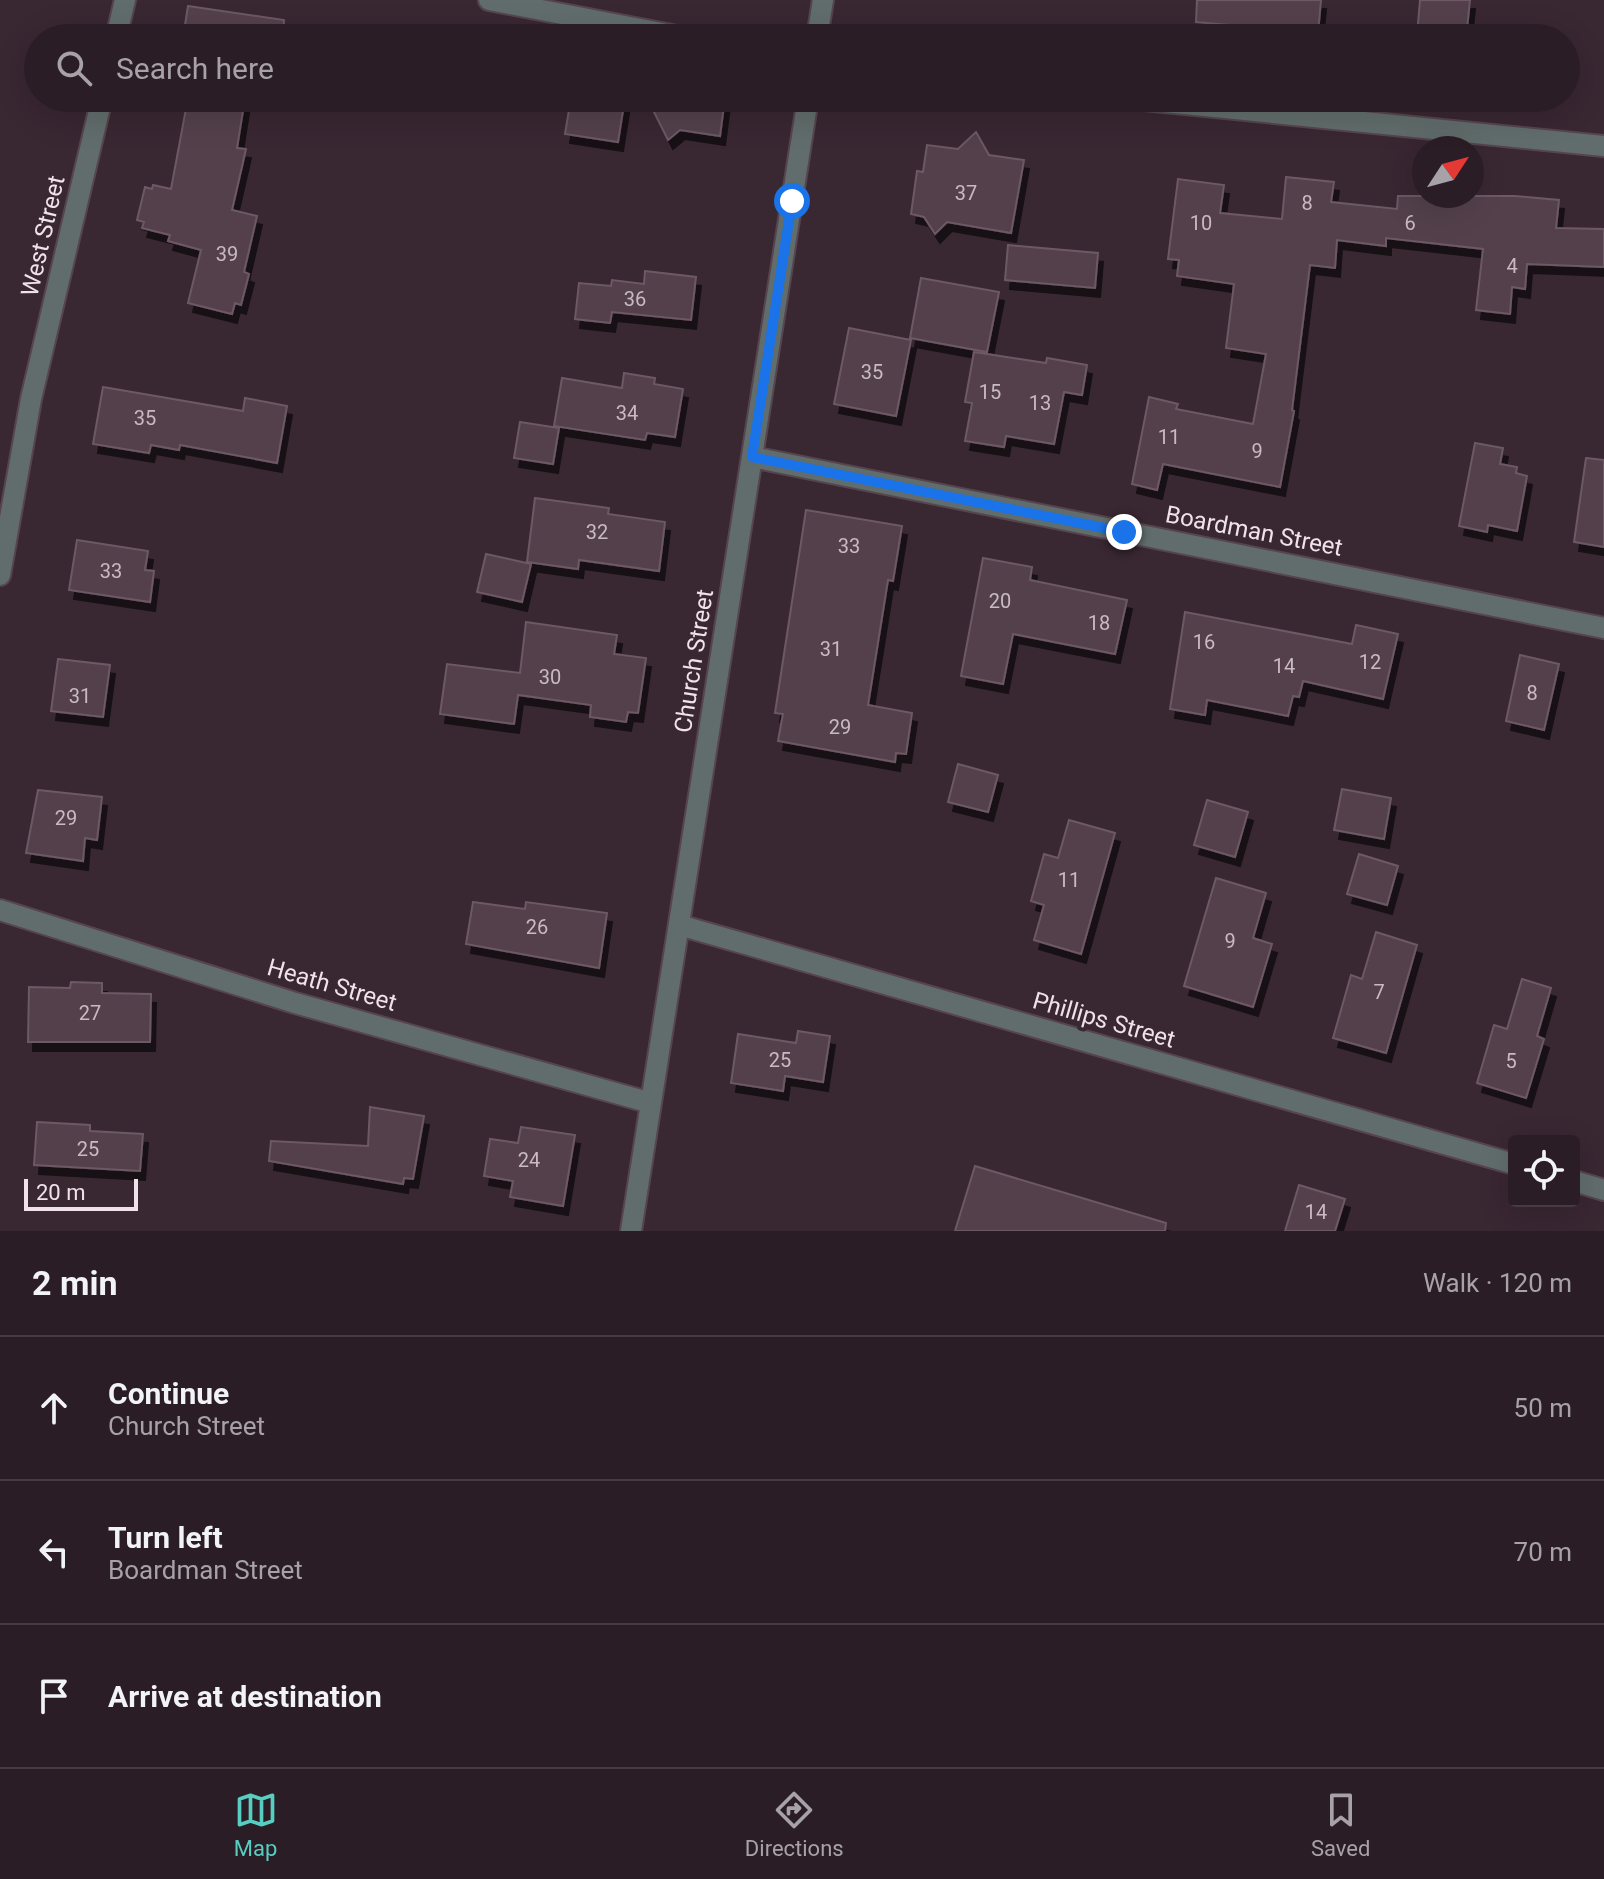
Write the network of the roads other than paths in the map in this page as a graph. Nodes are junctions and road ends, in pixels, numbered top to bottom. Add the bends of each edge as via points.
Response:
1 (125, 0) edge
2 (489, 0) edge
3 (823, 0) edge
4 (119, 24) edge
5 (614, 24) edge
6 (819, 24) edge
7 (99, 112) edge
8 (806, 112) edge
9 (1264, 112) edge
10 (1604, 146) edge
11 (752, 457) junction
12 (0, 575) edge
13 (1604, 628) edge
14 (0, 910) edge
15 (679, 925) junction
16 (651, 1103) junction
17 (1508, 1162) edge
18 (1580, 1183) edge
19 (1604, 1190) edge
20 (631, 1231) edge

1 - 4 street
2 - 5 street
3 - 6 street
7 - 12 street, West Street via 31,399
8 - 11 street, Church Street
9 - 10 street
11 - 13 street, Boardman Street
11 - 15 street, Church Street
14 - 16 street, Heath Street via 295,1003
15 - 16 street, Church Street
15 - 17 street, Phillips Street
16 - 20 street, Church Street
18 - 19 street

